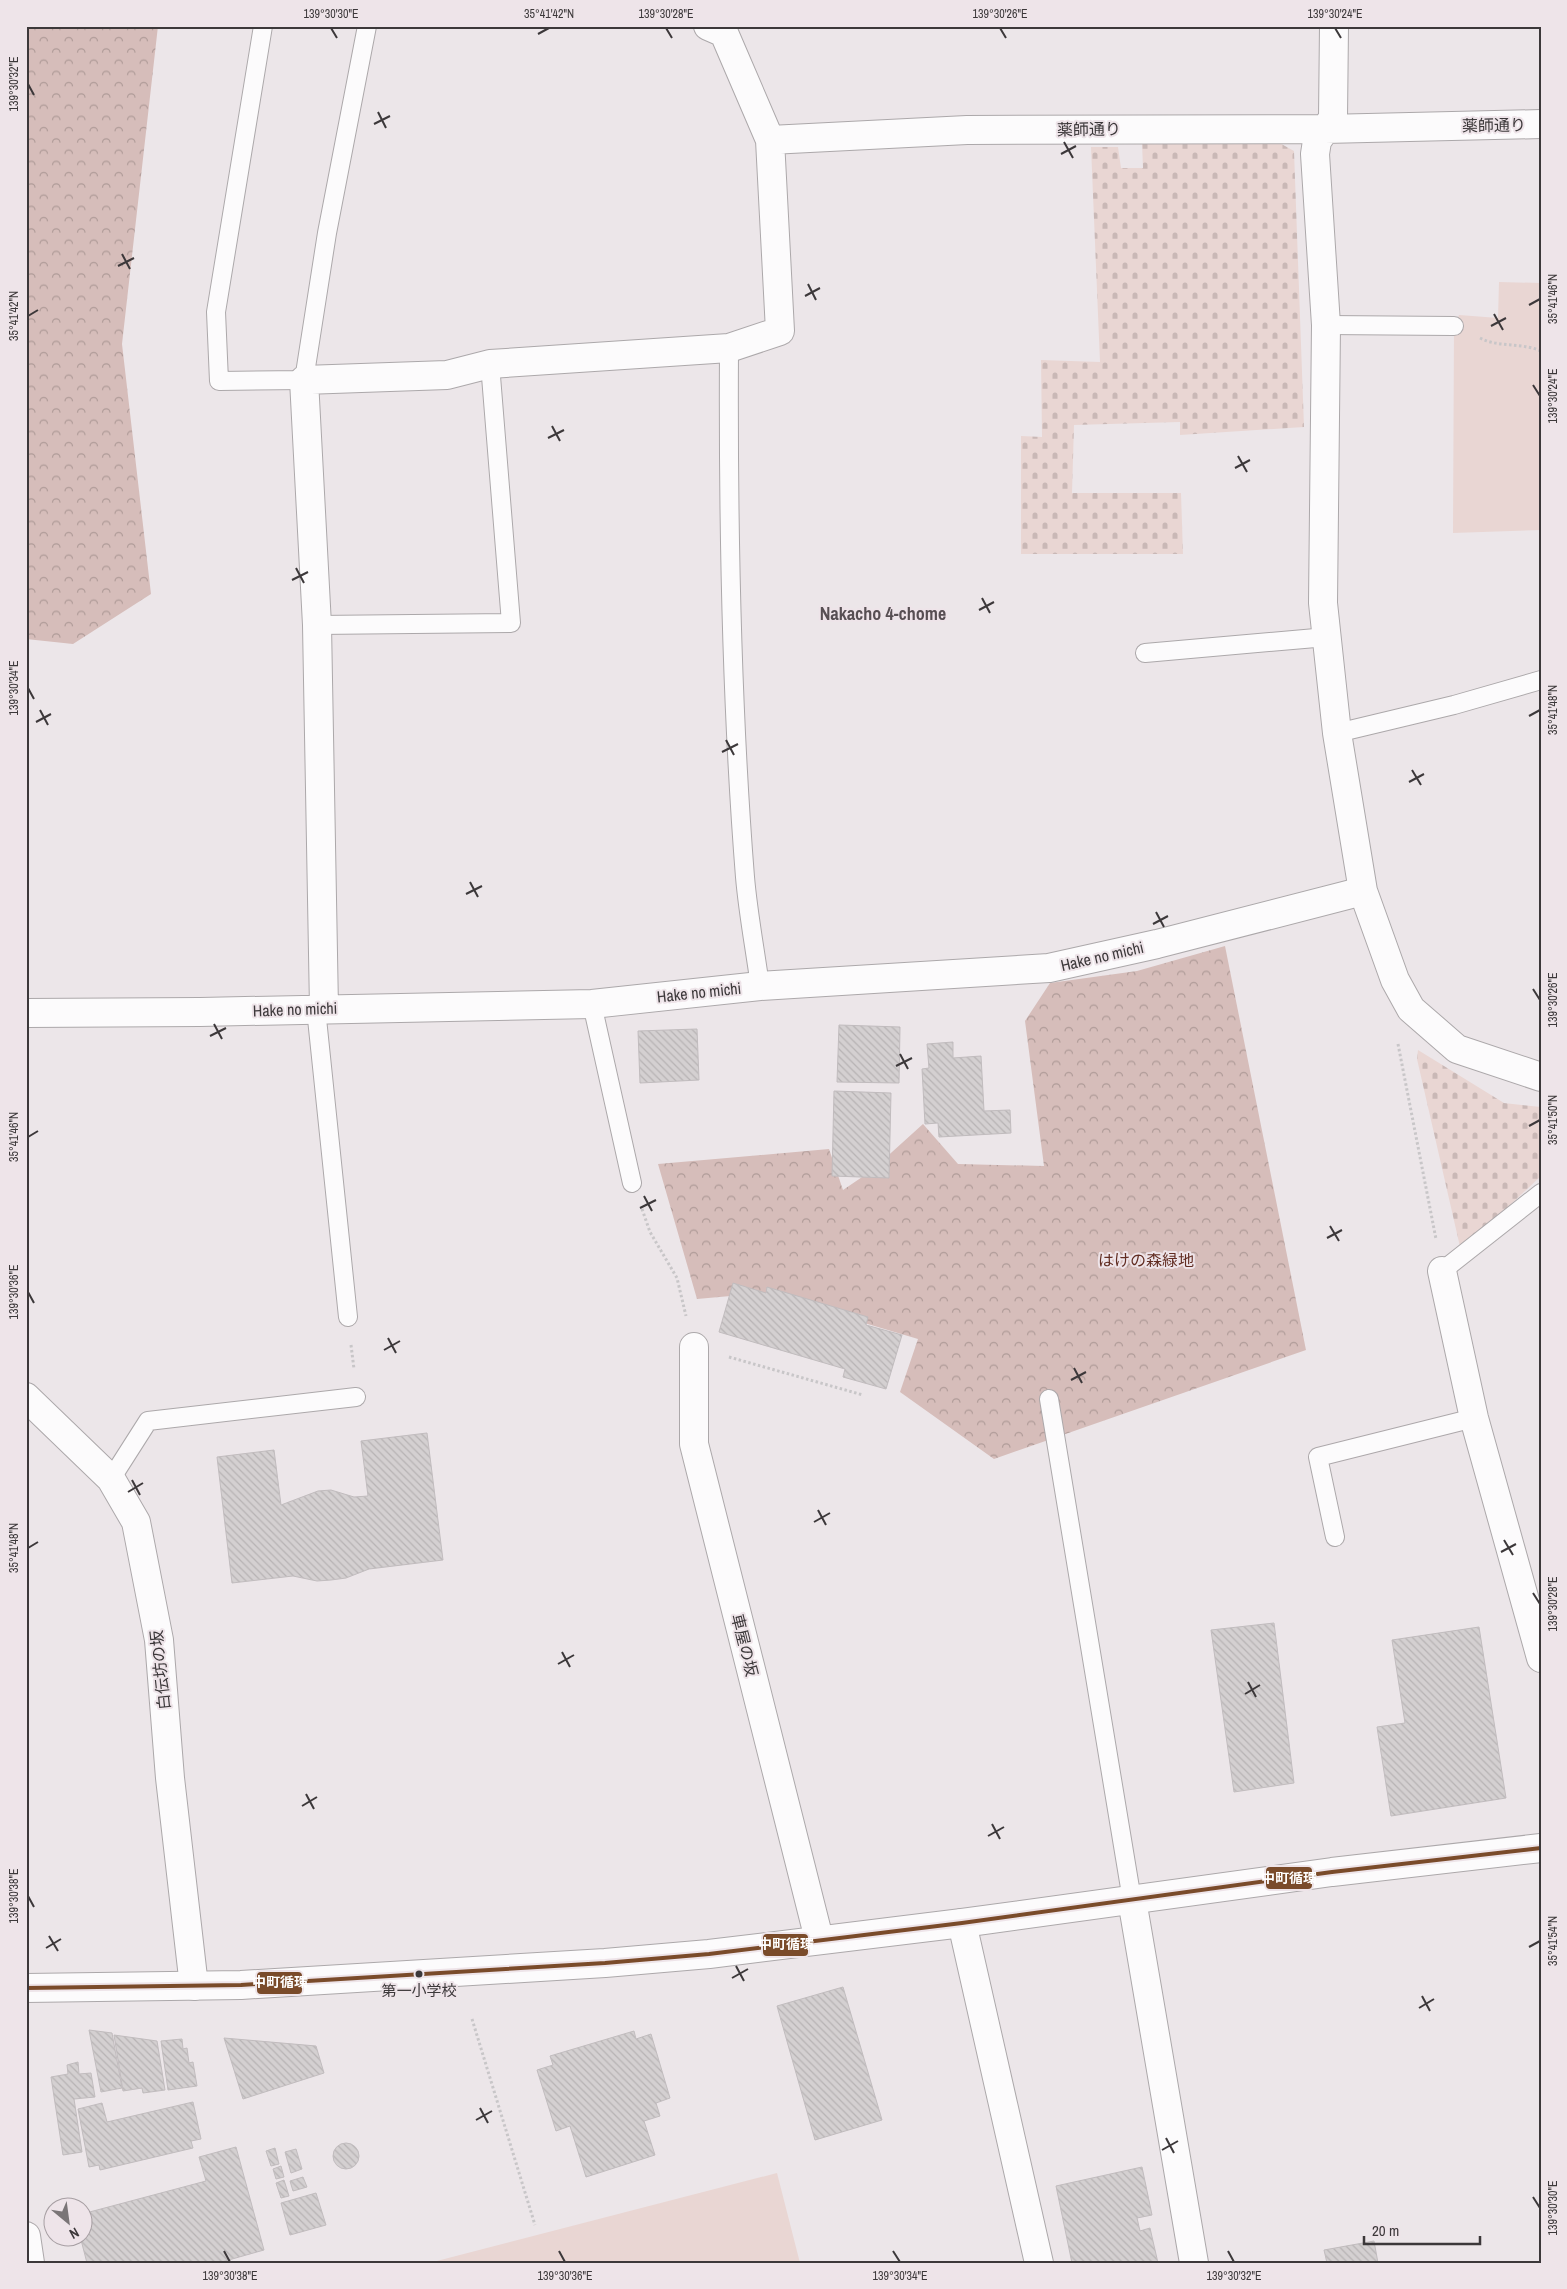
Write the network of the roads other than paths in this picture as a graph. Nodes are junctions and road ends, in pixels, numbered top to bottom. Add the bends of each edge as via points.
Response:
1 (263, 26) edge
2 (366, 26) edge
3 (708, 26) edge
4 (1334, 26) edge
5 (1541, 124) edge
6 (1325, 129) junction
7 (770, 140) junction
8 (1326, 325) junction
9 (1454, 326) road end
10 (729, 348) junction
11 (490, 364) junction
12 (304, 380) junction
13 (317, 624) junction
14 (1326, 637) junction
15 (1145, 653) dead end
16 (1541, 680) edge
17 (1337, 733) junction
18 (1362, 891) junction
19 (760, 986) junction
20 (592, 1004) junction
21 (320, 1009) junction
22 (26, 1013) edge
23 (1541, 1077) edge
24 (632, 1183) road end
25 (1541, 1193) edge
26 (1442, 1271) joint
27 (348, 1317) road end
28 (694, 1347) road end
29 (26, 1396) edge
30 (356, 1397) road end
31 (1049, 1398) dead end
32 (1474, 1418) junction
33 (111, 1478) junction
34 (1335, 1537) dead end
35 (1541, 1658) edge
36 (1541, 1848) edge
37 (1132, 1900) junction
38 (962, 1923) junction
39 (820, 1939) junction
40 (194, 1986) junction
41 (26, 1988) edge
42 (26, 2236) edge
43 (30, 2263) edge
44 (1039, 2263) edge
45 (1194, 2263) edge

1 - 12 lane via 216,312 219,381
2 - 12 lane via 327,233
3 - 7 street via 724,33
4 - 6 street via 1333,118
5 - 6 street, 薬師通り
6 - 7 street, 薬師通り via 967,130
6 - 8 street via 1317,141 1315,154
7 - 10 street via 780,331
8 - 9 lane
8 - 14 street via 1323,603
10 - 11 street
10 - 19 lane via 730,572 736,724 745,878
11 - 12 street via 447,375
11 - 13 lane via 511,623
12 - 13 street
13 - 21 street
14 - 15 lane
14 - 17 street
16 - 17 lane
17 - 18 street
18 - 19 street, Hake no michi via 1049,968
18 - 23 street via 1395,980 1411,1009 1457,1049
19 - 20 street, Hake no michi
20 - 21 street, Hake no michi
20 - 24 lane
21 - 22 street, Hake no michi
21 - 27 lane
25 - 26 lane
26 - 32 street
28 - 39 street, 車屋の坂 via 694,1444
29 - 33 street, 白伝坊の坂
30 - 33 lane via 148,1421
31 - 37 lane
32 - 34 lane via 1318,1457
32 - 35 street
33 - 40 street, 白伝坊の坂 via 136,1522 159,1640 170,1778
36 - 37 street via 1332,1872
37 - 38 street
37 - 45 street
38 - 39 street
38 - 44 street
39 - 40 street via 709,1954 605,1963
40 - 41 street
42 - 43 street

